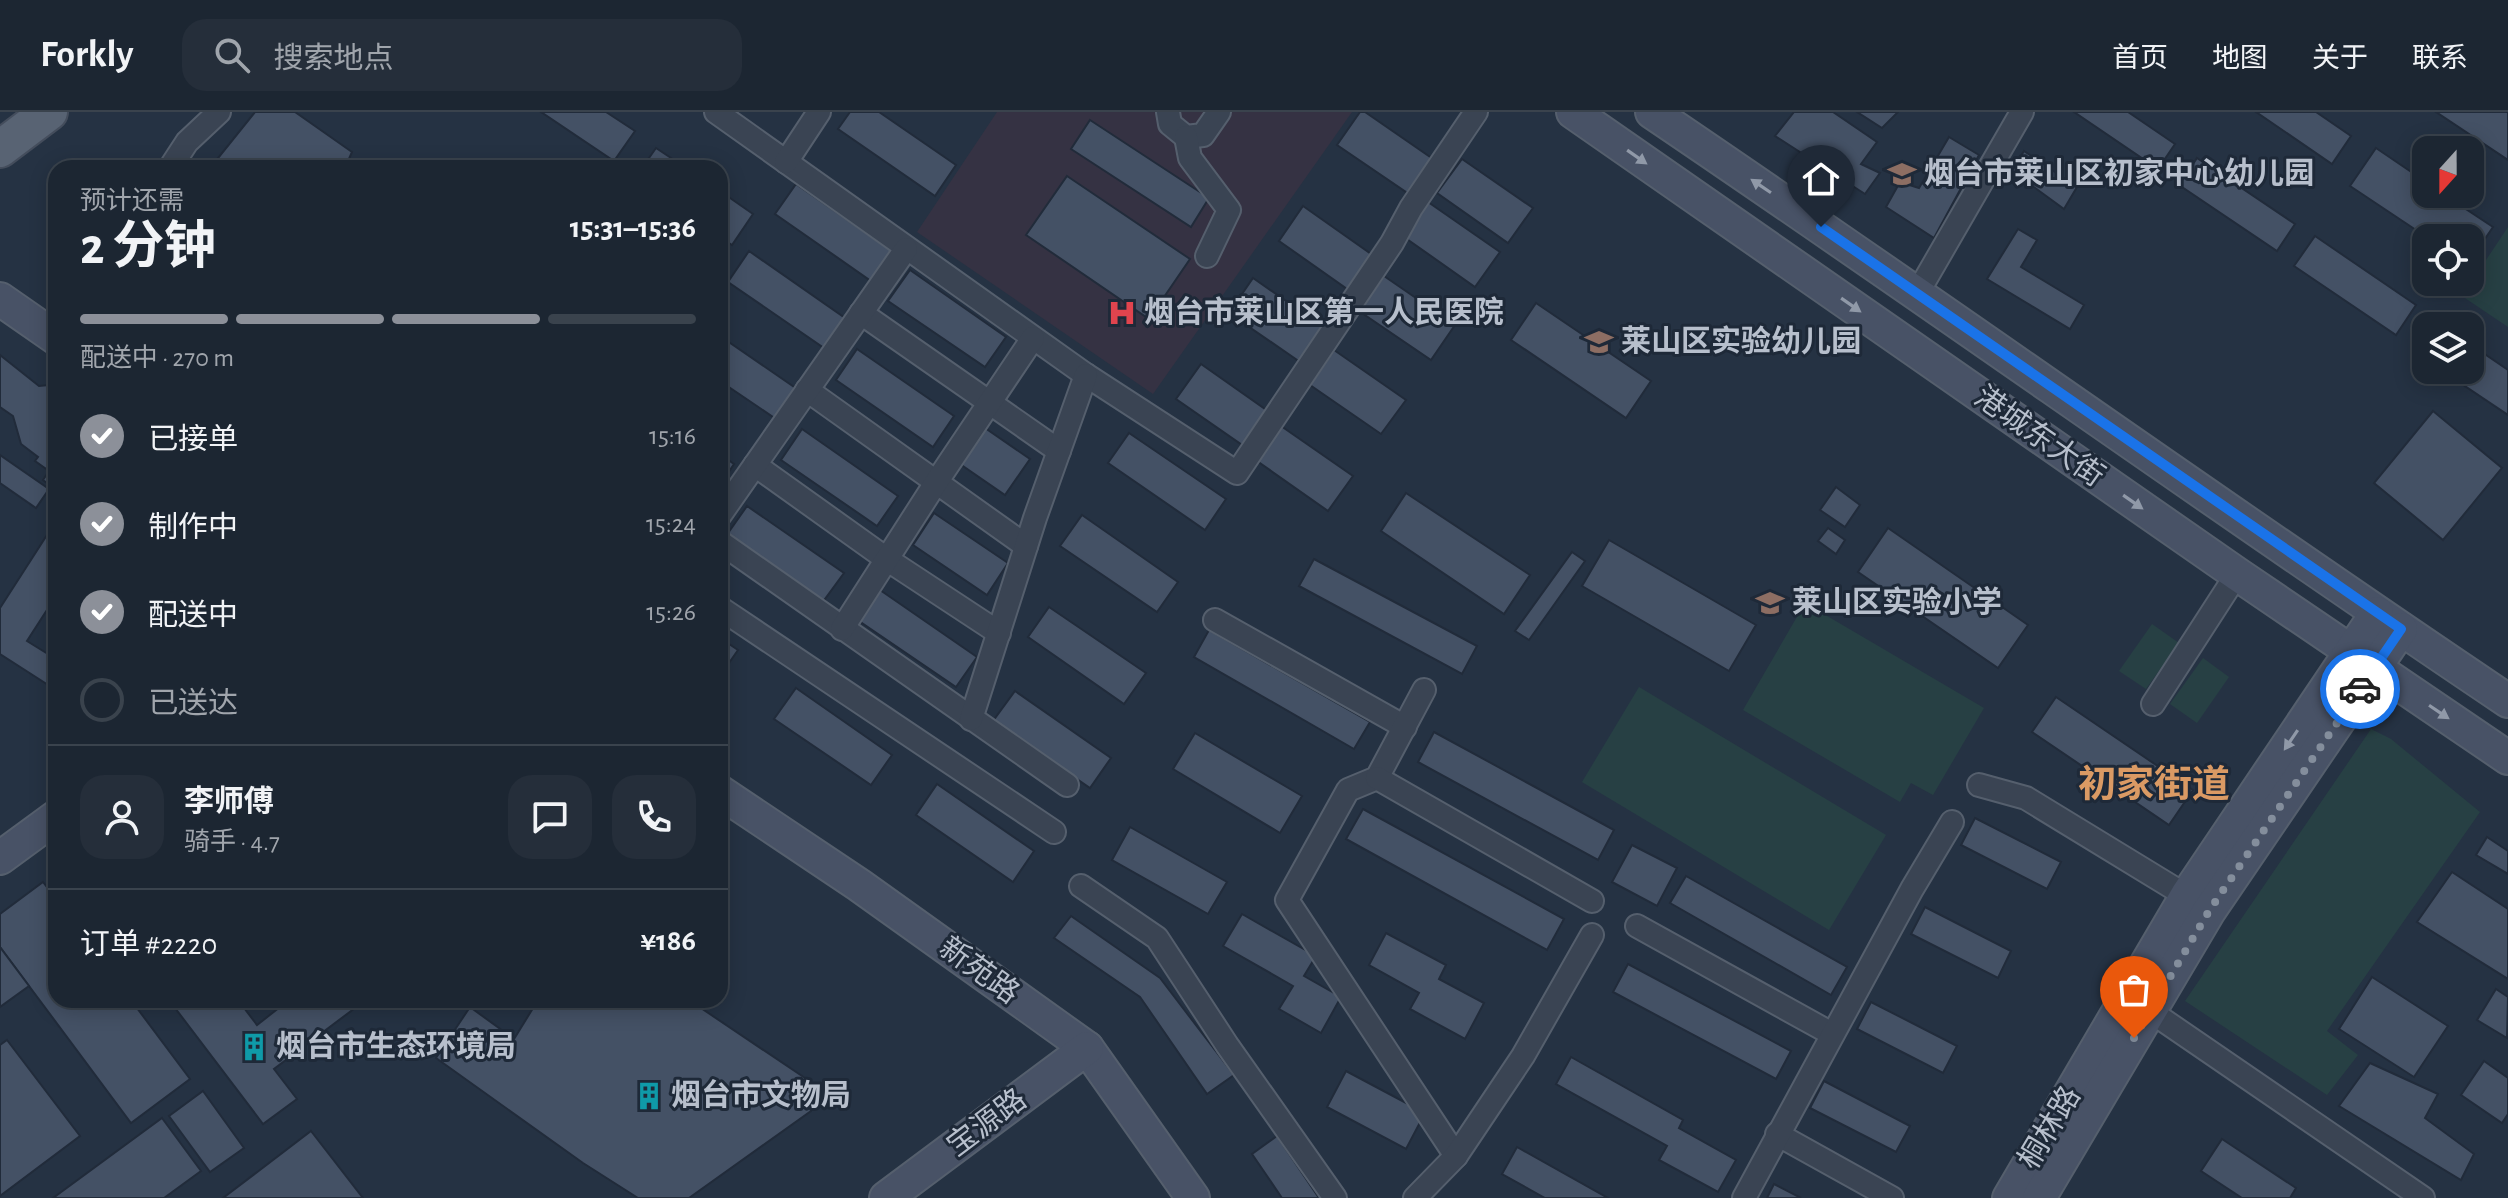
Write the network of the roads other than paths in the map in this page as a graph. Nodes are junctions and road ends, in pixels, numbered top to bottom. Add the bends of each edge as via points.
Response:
1 (49, 112) edge
2 (219, 112) edge
3 (716, 112) edge
4 (819, 112) edge
5 (1168, 112) edge
6 (1219, 112) edge
7 (1476, 112) edge
8 (1573, 112) edge
9 (1652, 112) edge
10 (2022, 112) edge
11 (1186, 137) junction
12 (0, 149) edge
13 (175, 160) edge
14 (786, 162) junction
15 (906, 249) junction
16 (1207, 256) dead end
17 (1918, 292) junction
18 (0, 299) edge
19 (861, 313) junction
20 (48, 332) edge
21 (1033, 338) junction
22 (1086, 375) junction
23 (807, 390) junction
24 (989, 404) junction
25 (1059, 451) junction
26 (755, 465) junction
27 (937, 481) junction
28 (728, 504) edge
29 (1026, 546) junction
30 (728, 548) edge
31 (888, 560) junction
32 (2237, 574) junction
33 (728, 613) edge
34 (1215, 620) dead end
35 (2389, 621) junction
36 (842, 629) junction
37 (999, 633) junction
38 (2362, 660) junction
39 (1424, 690) dead end
40 (2508, 701) edge
41 (2153, 704) dead end
42 (971, 719) junction
43 (1405, 727) junction
44 (2508, 758) edge
45 (1377, 778) junction
46 (1067, 785) dead end
47 (1979, 785) dead end
48 (728, 797) edge
49 (1952, 822) dead end
50 (48, 823) edge
51 (1054, 832) dead end
52 (0, 858) edge
53 (1081, 886) dead end
54 (1592, 901) dead end
55 (2198, 903) junction
56 (1637, 926) dead end
57 (1592, 935) dead end
58 (2150, 1011) junction
59 (1832, 1034) junction
60 (1087, 1048) junction
61 (1777, 1134) junction
62 (1456, 1156) junction
63 (886, 1198) edge
64 (1193, 1198) edge
65 (1335, 1198) edge
66 (1415, 1198) edge
67 (1744, 1198) edge
68 (1892, 1198) edge
69 (2009, 1198) edge
70 (2039, 1198) edge
71 (2423, 1198) edge

1 - 12 main road
2 - 13 street
3 - 14 street
4 - 14 street
5 - 11 street via 1170,124
6 - 11 street via 1203,135
7 - 22 street via 1237,473
8 -> 32 main road, 港城东大街
17 -> 9 main road, 港城东大街
10 - 17 street
11 - 16 street via 1190,158 1229,210
14 - 15 street
15 - 19 street
15 - 21 street
17 - 35 main road, 港城东大街
18 - 20 main road
19 - 23 street
19 - 24 street
21 - 22 street
21 - 24 street
22 - 25 street
23 - 26 street
23 - 27 street
24 - 25 street
24 - 27 street
25 - 29 street
26 - 28 street
26 - 31 street
27 - 29 street
27 - 31 street
29 - 37 street
30 - 36 street
31 - 36 street
31 - 37 street
32 - 38 main road, 港城东大街
32 - 41 street
33 - 51 street
34 - 43 street
35 - 38 main road, 桐林路
35 - 40 main road, 港城东大街
36 - 42 street
37 - 42 street
38 -> 44 main road, 港城东大街
38 - 55 main road, 桐林路
39 - 43 street
42 - 46 street
43 - 45 street
45 - 54 street
45 - 62 street via 1348,790 1287,900
47 - 55 street via 2026,798
48 - 60 main road, 新苑路
49 - 59 street
50 - 52 main road
53 - 65 street via 1157,938
55 - 58 main road, 桐林路
55 - 69 main road, 桐林路
56 - 59 street
57 - 62 street via 1523,1056
58 - 70 main road, 桐林路
58 - 71 street
59 - 61 street
60 - 63 main road, 宝源路
60 - 64 main road, 新苑路
61 - 67 street
61 - 68 street
62 - 66 street

